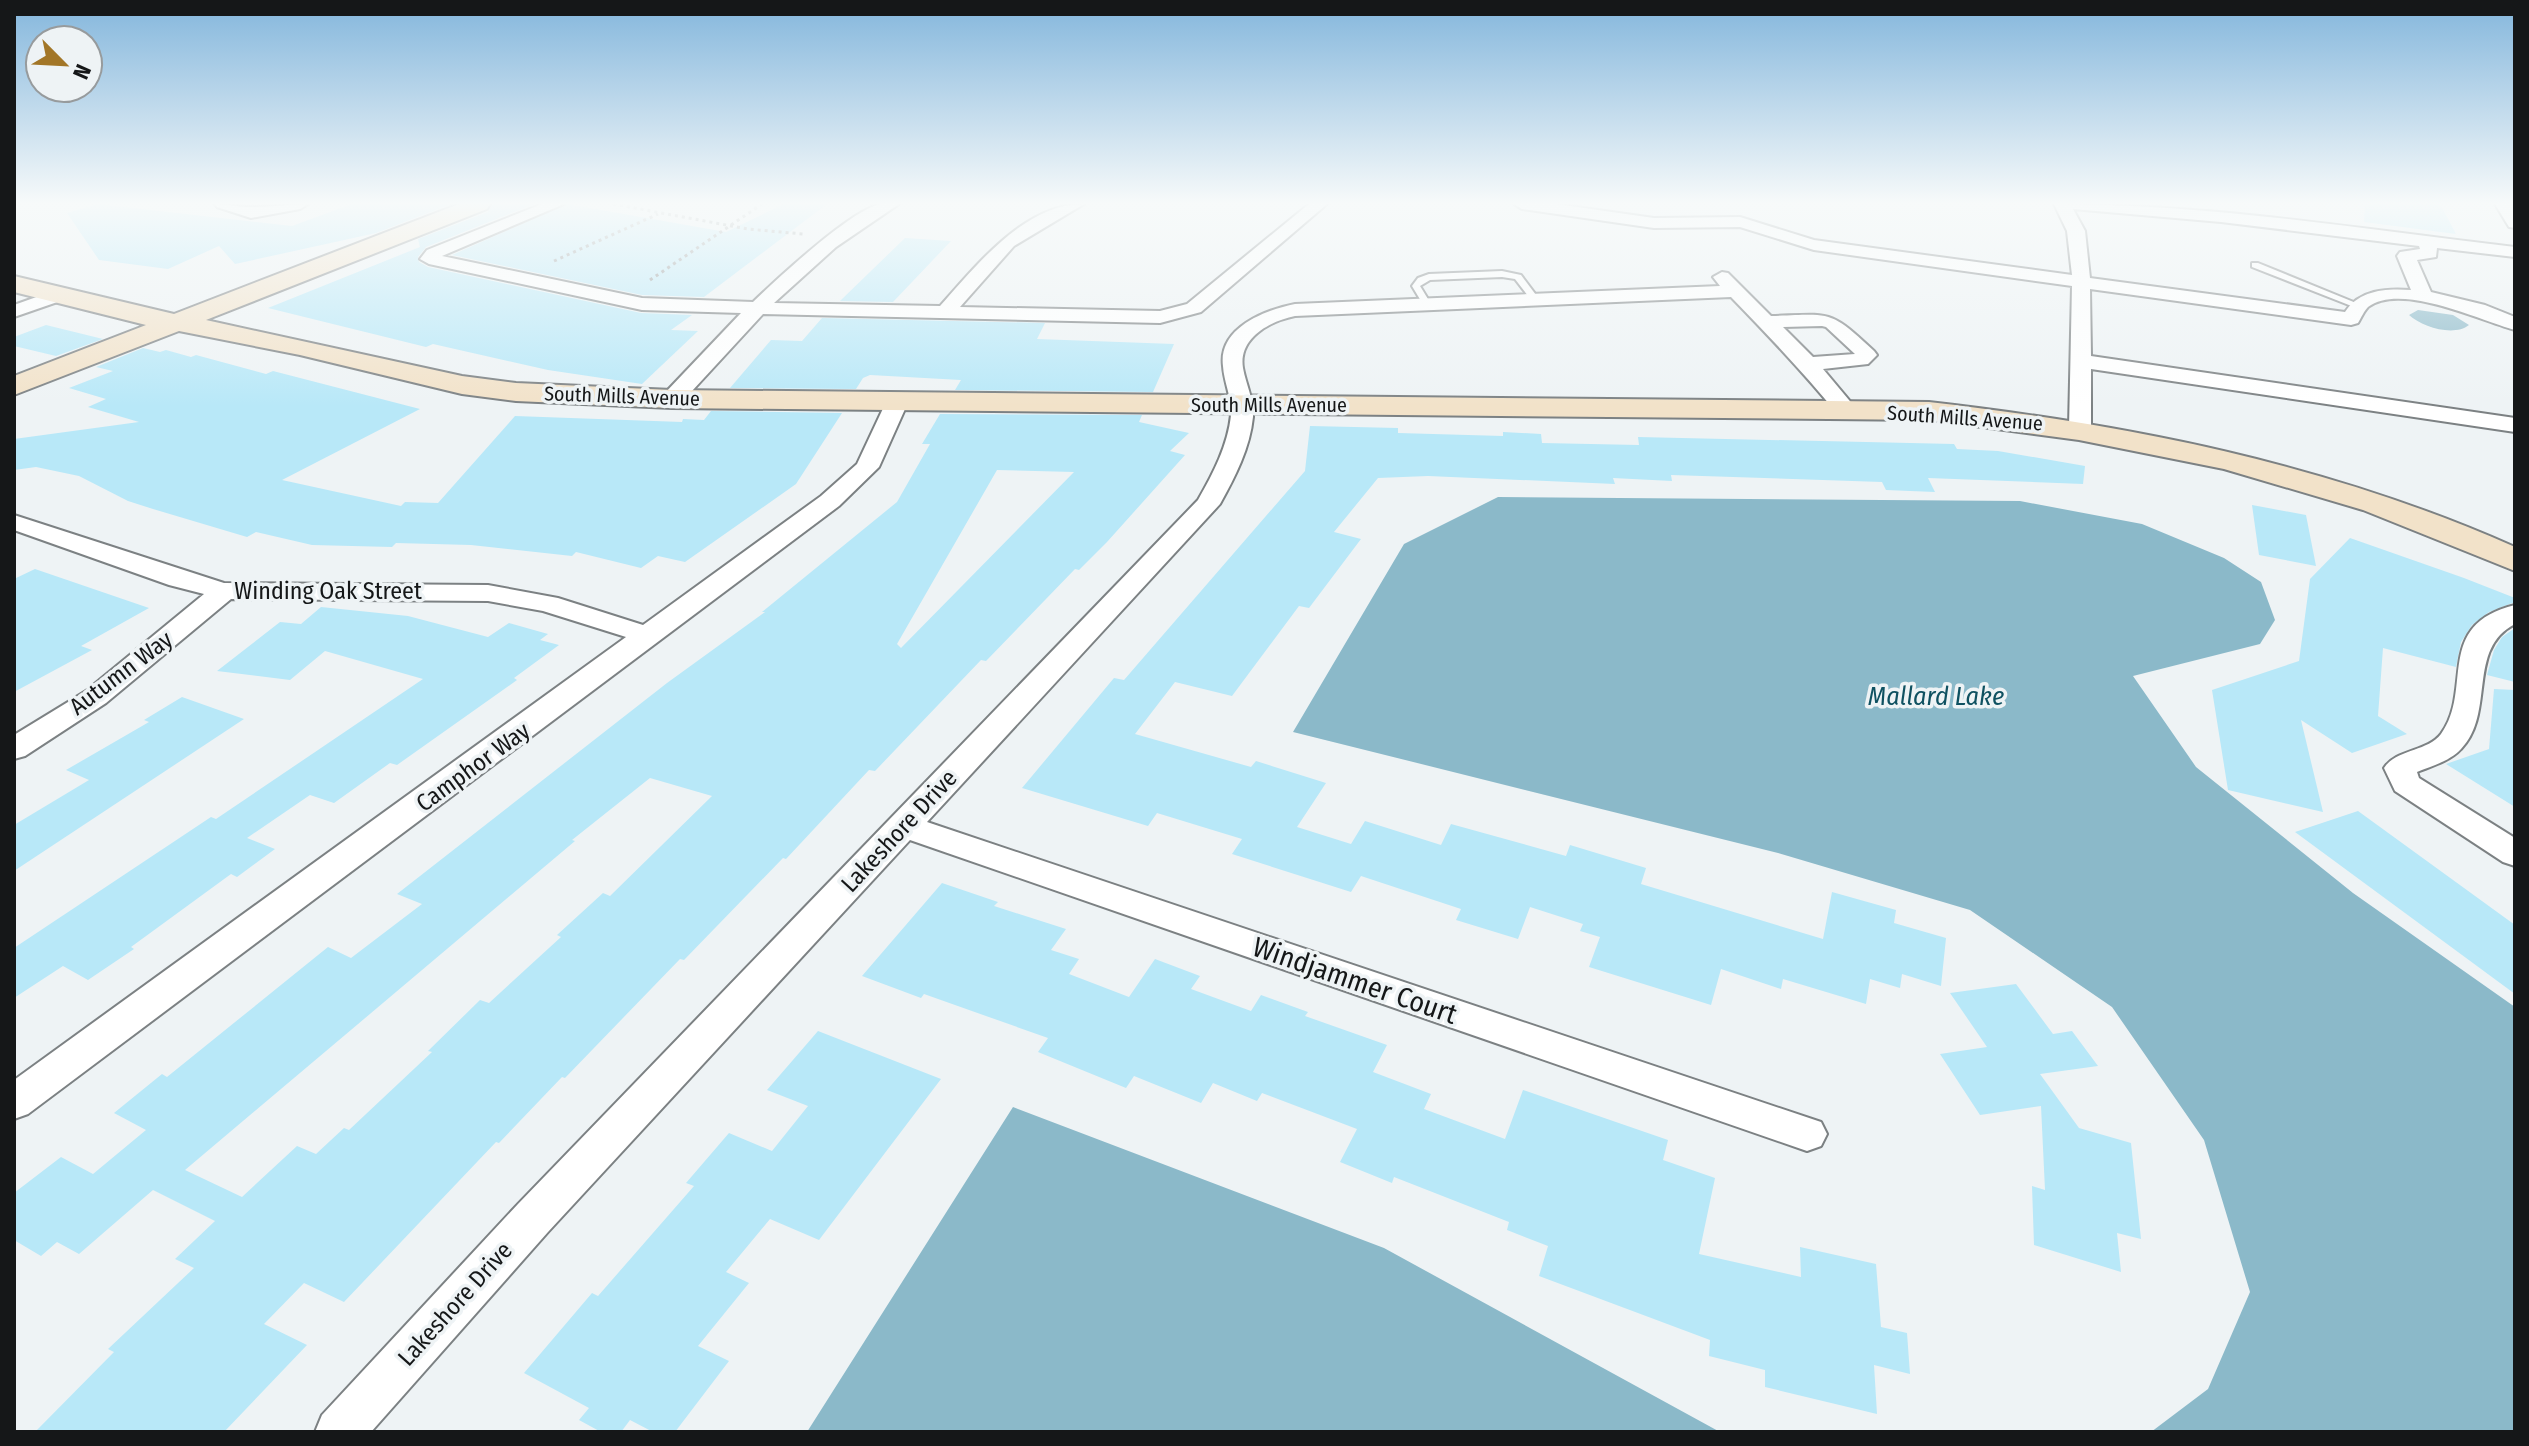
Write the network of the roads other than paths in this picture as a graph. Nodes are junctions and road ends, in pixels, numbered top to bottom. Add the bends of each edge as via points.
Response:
1 (307, 271) edge
2 (488, 271) edge
3 (800, 271) edge
4 (982, 271) edge
5 (1238, 271) edge
6 (2010, 271) edge
7 (2081, 271) edge
8 (2272, 271) edge
9 (2413, 271) edge
10 (2081, 281) junction
11 (14, 284) edge
12 (59, 295) junction
13 (2423, 296) junction
14 (2357, 305) junction
15 (757, 309) junction
16 (14, 311) edge
17 (946, 311) junction
18 (181, 321) junction
19 (1763, 322) junction
20 (2515, 324) edge
21 (2081, 361) junction
22 (1808, 364) junction
23 (14, 386) edge
24 (672, 399) junction
25 (898, 400) junction
26 (1242, 406) junction
27 (1848, 412) junction
28 (2515, 425) edge
29 (2080, 428) junction
30 (14, 522) edge
31 (2515, 560) edge
32 (224, 591) junction
33 (2515, 613) edge
34 (648, 635) junction
35 (14, 749) edge
36 (904, 826) junction
37 (2515, 854) edge
38 (14, 1102) edge
39 (1807, 1134) dead end
40 (339, 1432) edge

1 - 18 street
2 - 15 street via 642,304
3 - 15 street
4 - 17 street
5 - 17 street via 1194,308 1176,315
6 - 10 street
7 - 10 street
8 - 14 lane
9 - 13 street
10 - 14 street via 2351,319
10 - 21 street
11 - 12 street, South Mills Avenue
12 - 16 street
12 - 18 street, South Mills Avenue
13 - 14 street via 2393,294
13 - 20 street
15 - 17 street
15 - 24 street
18 - 23 street
18 - 24 street, South Mills Avenue via 462,385
19 - 22 street, Lakeshore Drive
19 - 22 street via 1824,320 1867,355 1861,360
19 - 26 street, Lakeshore Drive via 1728,284 1295,310 1272,314 1236,344 1232,357
21 - 28 street
21 - 29 street
22 - 27 street, Lakeshore Drive
24 - 25 street, South Mills Avenue
25 - 26 street, South Mills Avenue
25 - 34 street, Camphor Way via 867,467 830,501
26 - 27 street, South Mills Avenue
26 - 36 street, Lakeshore Drive via 1230,466 1208,504
27 - 29 street, South Mills Avenue via 1929,411
29 - 31 street, South Mills Avenue via 2293,477 2426,522
30 - 32 street, Winding Oak Street
32 - 34 street, Winding Oak Street via 488,593 548,604
32 - 35 street, Autumn Way via 108,688
33 - 37 street via 2487,626 2475,648 2461,725 2452,742 2400,768 2406,784
34 - 38 street, Camphor Way
36 - 39 street, Windjammer Court
36 - 40 street, Lakeshore Drive via 533,1218

